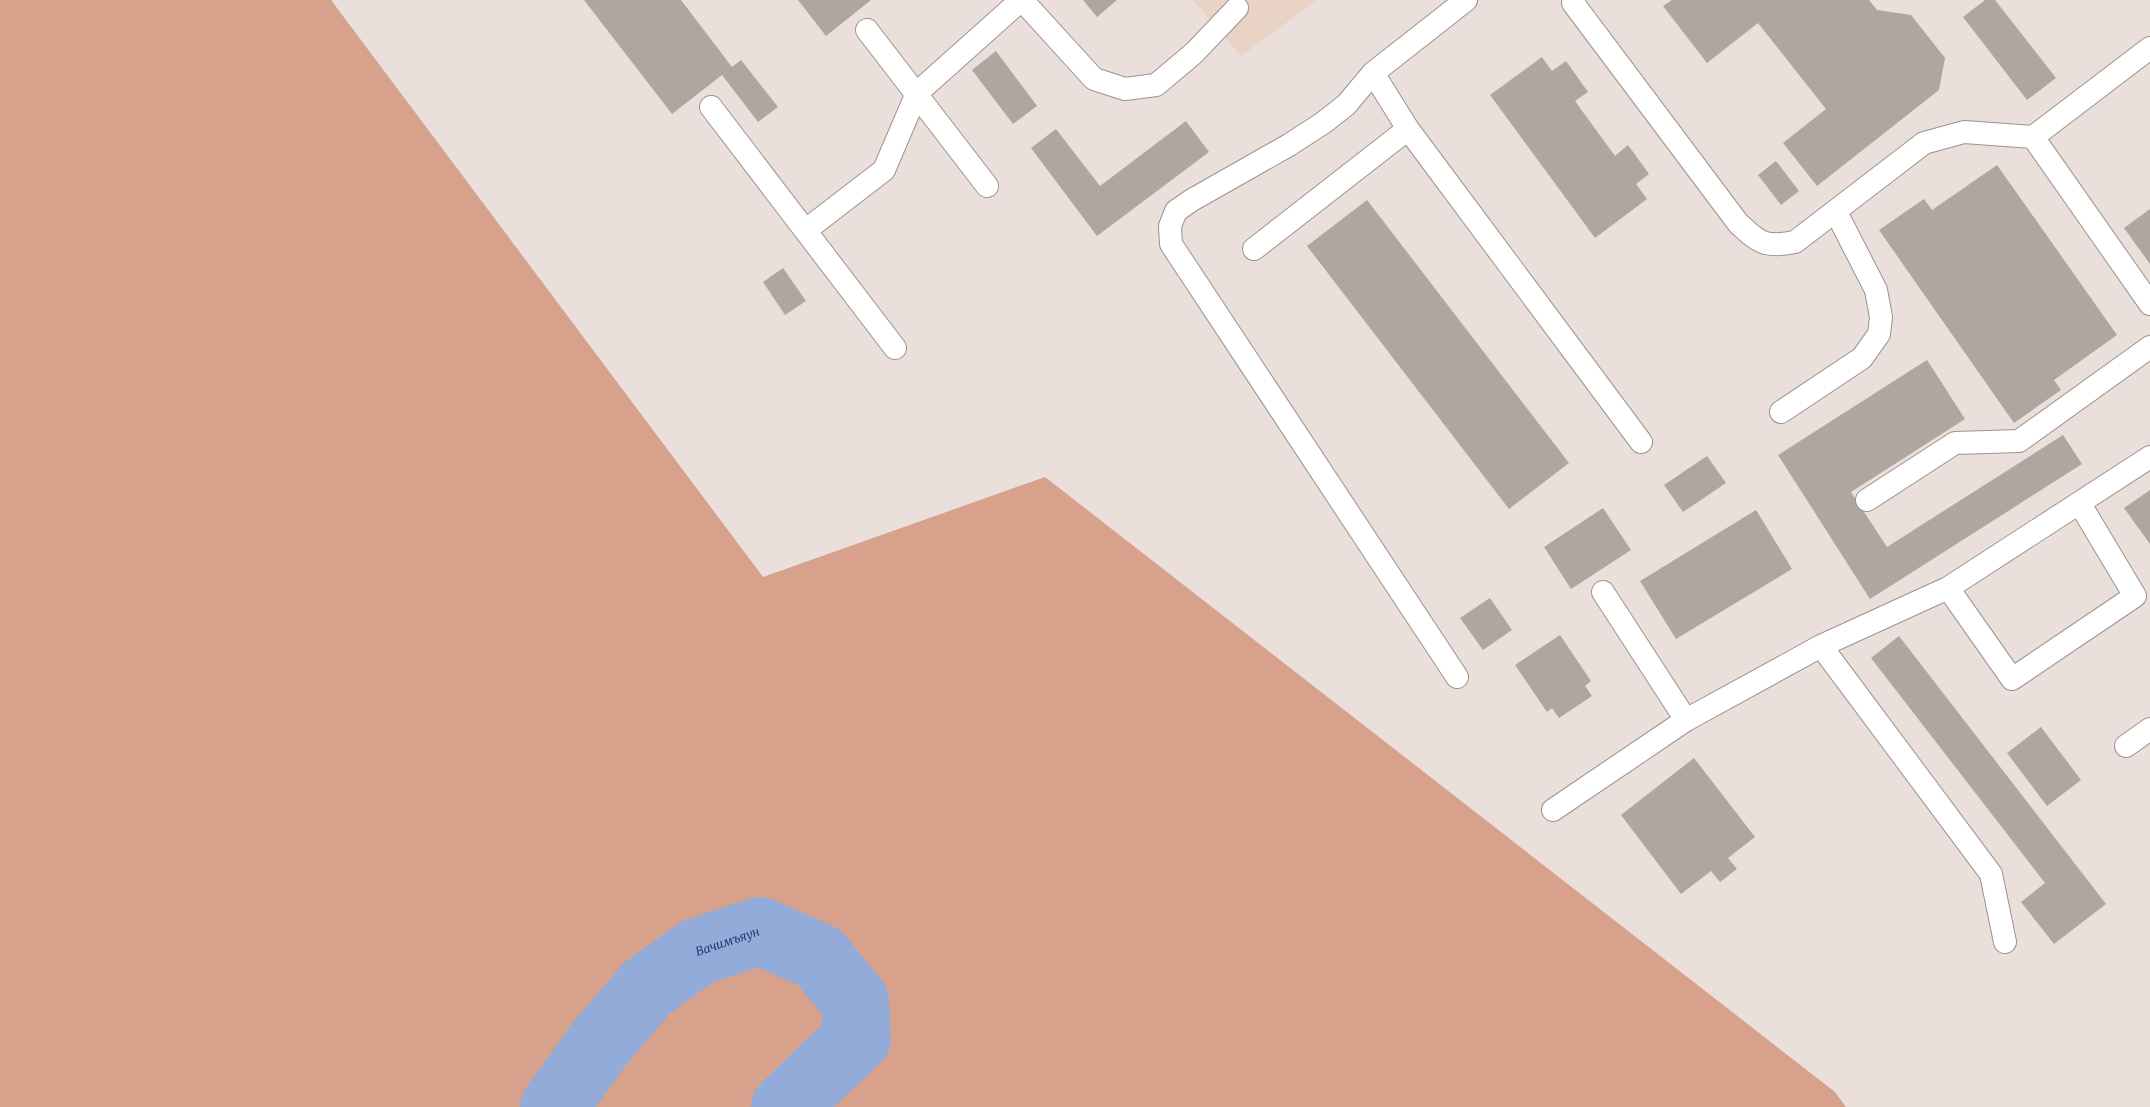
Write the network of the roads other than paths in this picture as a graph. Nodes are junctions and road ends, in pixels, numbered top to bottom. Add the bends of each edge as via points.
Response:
1 (1022, 0) edge
2 (1466, 0) edge
3 (1573, 3) dead end
4 (1237, 8) dead end
5 (867, 30) dead end
6 (2150, 48) edge
7 (1373, 73) junction
8 (917, 93) junction
9 (711, 107) dead end
10 (1408, 129) junction
11 (2033, 137) junction
12 (987, 186) dead end
13 (1836, 212) junction
14 (806, 230) junction
15 (1254, 249) dead end
16 (2150, 304) edge
17 (2150, 347) edge
18 (895, 348) dead end
19 (1781, 412) dead end
20 (1641, 442) dead end
21 (2150, 457) edge
22 (1867, 500) dead end
23 (2080, 504) junction
24 (1948, 588) junction
25 (1603, 592) dead end
26 (1821, 646) junction
27 (1458, 677) dead end
28 (1686, 720) junction
29 (2150, 729) edge
30 (2126, 746) dead end
31 (1553, 810) dead end
32 (2005, 942) dead end

1 - 4 lane via 1094,79 1125,89 1156,85 1194,53
1 - 8 lane
2 - 7 lane
3 - 13 lane via 1738,222 1755,239 1776,246 1795,242
5 - 8 lane
6 - 11 lane
7 - 10 lane
7 - 27 lane via 1346,105 1323,123 1176,211 1170,226 1171,244
8 - 12 lane
8 - 14 lane via 884,170
9 - 14 lane
10 - 15 lane
10 - 20 lane
11 - 13 lane via 1964,132 1924,143
11 - 16 lane
13 - 19 lane via 1876,290 1881,317 1879,334 1862,358
14 - 18 lane
17 - 22 lane via 2019,441 1955,443
21 - 23 lane
23 - 24 lane
23 - 24 lane via 2135,596 2012,679
24 - 26 lane
25 - 28 lane
26 - 28 lane
26 - 32 lane via 1991,874
28 - 31 lane
29 - 30 lane

